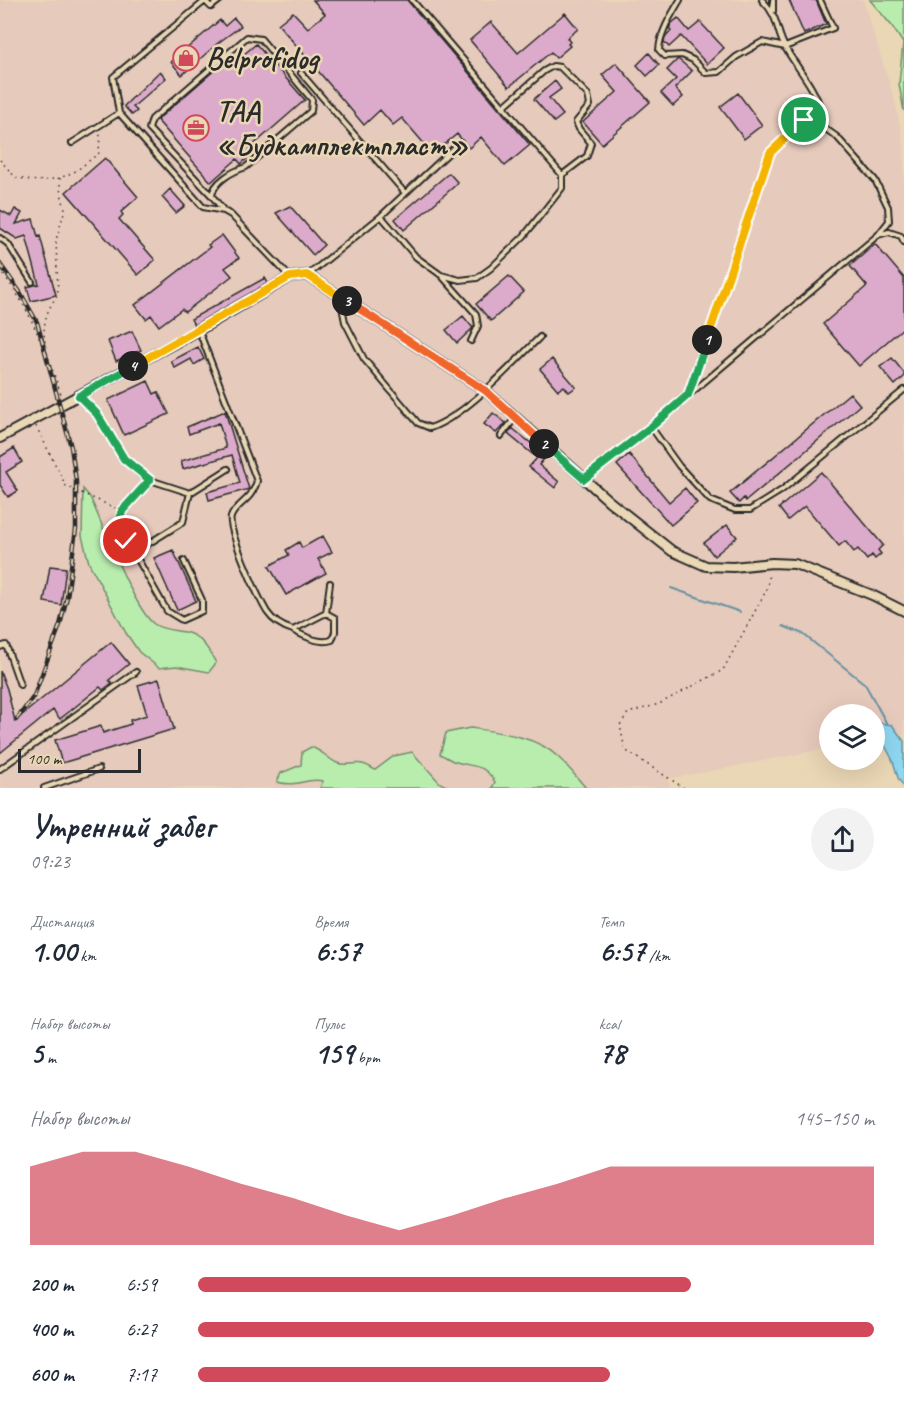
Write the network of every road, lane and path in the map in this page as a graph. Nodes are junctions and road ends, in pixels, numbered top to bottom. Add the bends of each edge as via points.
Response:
1 (220, 0) edge
2 (412, 0) edge
3 (681, 0) edge
4 (762, 0) edge
5 (773, 0) edge
6 (820, 0) edge
7 (773, 11) junction
8 (785, 46) junction
9 (301, 73) dead end
10 (503, 107) junction
11 (119, 112) junction
12 (816, 122) junction
13 (100, 125) junction
14 (72, 143) dead end
15 (455, 147) dead end
16 (0, 160) edge
17 (562, 175) junction
18 (60, 178) junction
19 (405, 193) junction
20 (212, 196) junction
21 (224, 211) junction
22 (381, 216) junction
23 (878, 235) junction
24 (0, 238) edge
25 (904, 242) edge
26 (0, 270) edge
27 (307, 275) junction
28 (441, 275) junction
29 (290, 277) junction
30 (32, 282) dead end
31 (340, 296) junction
32 (199, 330) junction
33 (540, 337) dead end
34 (471, 341) dead end
35 (45, 345) junction
36 (904, 390) edge
37 (486, 391) junction
38 (688, 395) junction
39 (79, 396) junction
40 (64, 404) junction
41 (515, 417) junction
42 (33, 420) junction
43 (651, 427) junction
44 (501, 436) dead end
45 (0, 438) edge
46 (228, 469) dead end
47 (584, 479) junction
48 (150, 480) junction
49 (190, 493) junction
50 (122, 511) junction
51 (135, 552) junction
52 (184, 561) dead end
53 (772, 563) junction
54 (330, 583) dead end
55 (904, 611) edge
56 (326, 613) junction
57 (293, 630) junction
58 (0, 647) edge
59 (136, 672) dead end
60 (20, 685) dead end
61 (0, 768) edge
62 (99, 769) dead end
63 (44, 788) edge
64 (684, 788) edge

1 - 11 lane via 211,7 205,1 113,77
2 - 10 lane
3 - 8 lane via 660,42 659,51 665,56 682,55 706,73 719,72 762,42
4 - 7 lane
5 - 7 lane
6 - 8 lane via 833,28
7 - 8 lane
8 - 12 lane via 818,100 821,110
9 - 19 lane
10 - 17 lane
10 - 17 lane via 553,66 560,67 588,95 590,105 576,122 591,143 586,156
11 - 13 lane
11 - 21 lane via 203,207
12 - 23 lane via 837,137 875,180 888,207 889,220
12 - 38 lane via 804,120 770,153
13 - 14 lane
13 - 18 path via 99,153
15 - 19 lane
16 - 18 path via 16,178
17 - 28 lane via 562,188 524,236 491,268 477,278 460,280
18 - 35 path via 65,209 56,240 58,295 49,306 43,325
19 - 22 lane
20 - 20 lane via 216,185 246,167 310,111 312,100 261,39 247,37 152,119 149,129
20 - 21 lane
21 - 29 lane
22 - 27 lane
22 - 28 lane via 416,256
23 - 25 lane via 889,232 901,236
23 - 38 lane
24 - 30 lane
26 - 35 path via 18,293 41,344
27 - 29 street
27 - 31 street
28 - 34 lane via 476,314 478,326
29 - 32 street
31 - 37 street
31 - 37 lane via 345,322 364,359 418,423 430,428 442,424
32 - 39 street
32 - 57 lane via 257,481 254,492 230,520 237,545 268,613 281,626
33 - 37 lane
35 - 40 path
36 - 43 lane via 782,490 750,510 735,510 710,500
37 - 41 street
38 - 43 lane
39 - 40 street
39 - 48 lane via 97,414 124,459
40 - 42 street
41 - 44 lane
41 - 47 street
42 - 45 street
42 - 50 path via 66,486
43 - 47 lane
46 - 49 lane
47 - 53 street via 672,551 706,566
48 - 49 lane
48 - 50 lane
49 - 51 lane via 183,522
50 - 51 lane via 119,526
51 - 52 lane via 167,611 182,620 202,611 202,600
53 - 55 street via 795,564
53 - 64 path via 766,591 723,670 659,704 628,713 620,725 625,750
54 - 56 lane
56 - 57 lane
56 - 57 lane via 335,618 332,640 312,639
58 - 60 lane via 6,645
59 - 61 lane
62 - 63 lane

